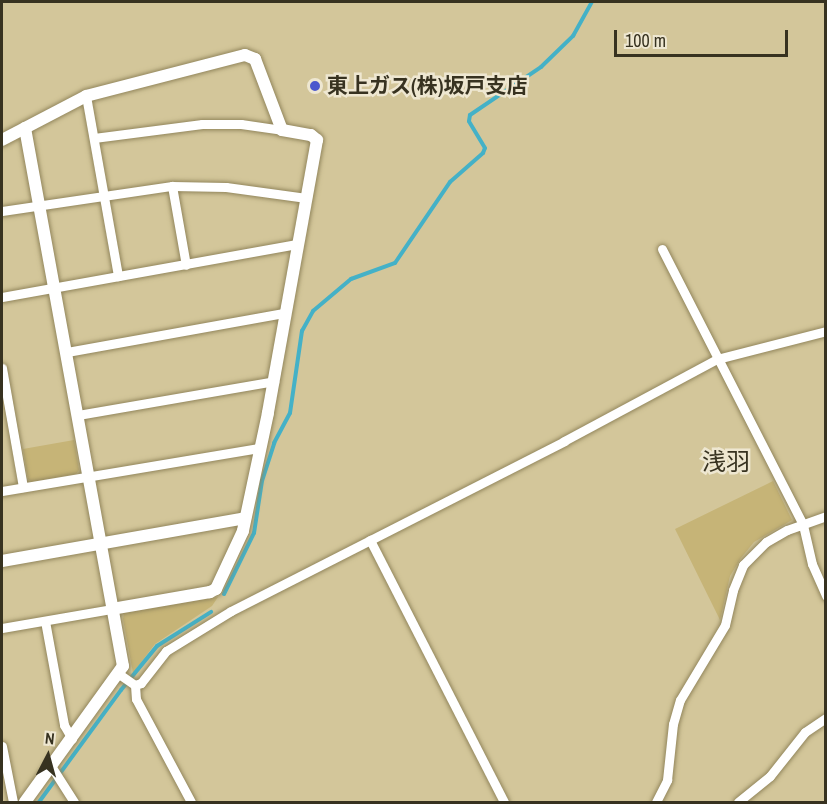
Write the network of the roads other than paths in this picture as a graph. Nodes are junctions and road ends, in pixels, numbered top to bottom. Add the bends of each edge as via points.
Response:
1 (86, 96) junction
2 (25, 128) junction
3 (282, 130) junction
4 (94, 138) junction
5 (2, 140) edge
6 (172, 186) junction
7 (103, 194) junction
8 (306, 198) junction
9 (38, 205) junction
10 (2, 211) edge
11 (298, 244) junction
12 (662, 249) dead end
13 (186, 265) junction
14 (118, 276) junction
15 (55, 288) junction
16 (2, 297) edge
17 (284, 313) junction
18 (825, 330) edge
19 (67, 352) junction
20 (717, 359) junction
21 (2, 368) edge
22 (274, 381) junction
23 (78, 415) junction
24 (6, 426) edge
25 (260, 448) junction
26 (88, 477) junction
27 (23, 487) junction
28 (2, 491) edge
29 (825, 516) edge
30 (246, 518) junction
31 (803, 525) junction
32 (370, 540) junction
33 (100, 543) junction
34 (2, 561) edge
35 (825, 596) edge
36 (112, 609) junction
37 (45, 621) junction
38 (2, 628) edge
39 (119, 674) junction
40 (135, 686) junction
41 (825, 718) edge
42 (72, 739) junction
43 (2, 746) edge
44 (51, 766) junction
45 (13, 802) edge
46 (25, 802) edge
47 (74, 802) edge
48 (191, 802) edge
49 (504, 802) edge
50 (657, 802) edge
51 (738, 802) edge

1 - 2 street
1 - 3 street via 251,56
1 - 4 street
2 - 5 street
2 - 9 street
3 - 4 street via 202,124
3 - 8 street via 311,135 317,140
4 - 7 street
6 - 7 street
6 - 8 street via 226,187
6 - 13 street
7 - 9 street
7 - 14 street
8 - 11 street
9 - 10 street
9 - 15 street
11 - 13 street
11 - 17 street
12 - 20 street
13 - 14 street
14 - 15 street
15 - 16 street
15 - 19 street
17 - 19 street
17 - 22 street
18 - 20 street
19 - 23 street
20 - 31 street
20 - 32 street
21 - 24 street
22 - 23 street
22 - 25 street
23 - 26 street
24 - 27 street
25 - 26 street
25 - 30 street
26 - 27 street
26 - 33 street
27 - 28 street
29 - 31 street
30 - 33 street
30 - 36 street via 216,589
31 - 35 street
31 - 50 street via 766,542 743,565 724,625 680,700 673,724 667,780
32 - 40 street via 231,611 165,651
32 - 49 street
33 - 34 street
33 - 36 street
36 - 37 street
36 - 39 street via 123,660
37 - 38 street
37 - 42 street via 64,724
39 - 40 street
39 - 42 street
40 - 48 street via 136,699
41 - 51 street via 805,732 770,776
42 - 44 street
43 - 45 street
44 - 46 street
44 - 47 street

